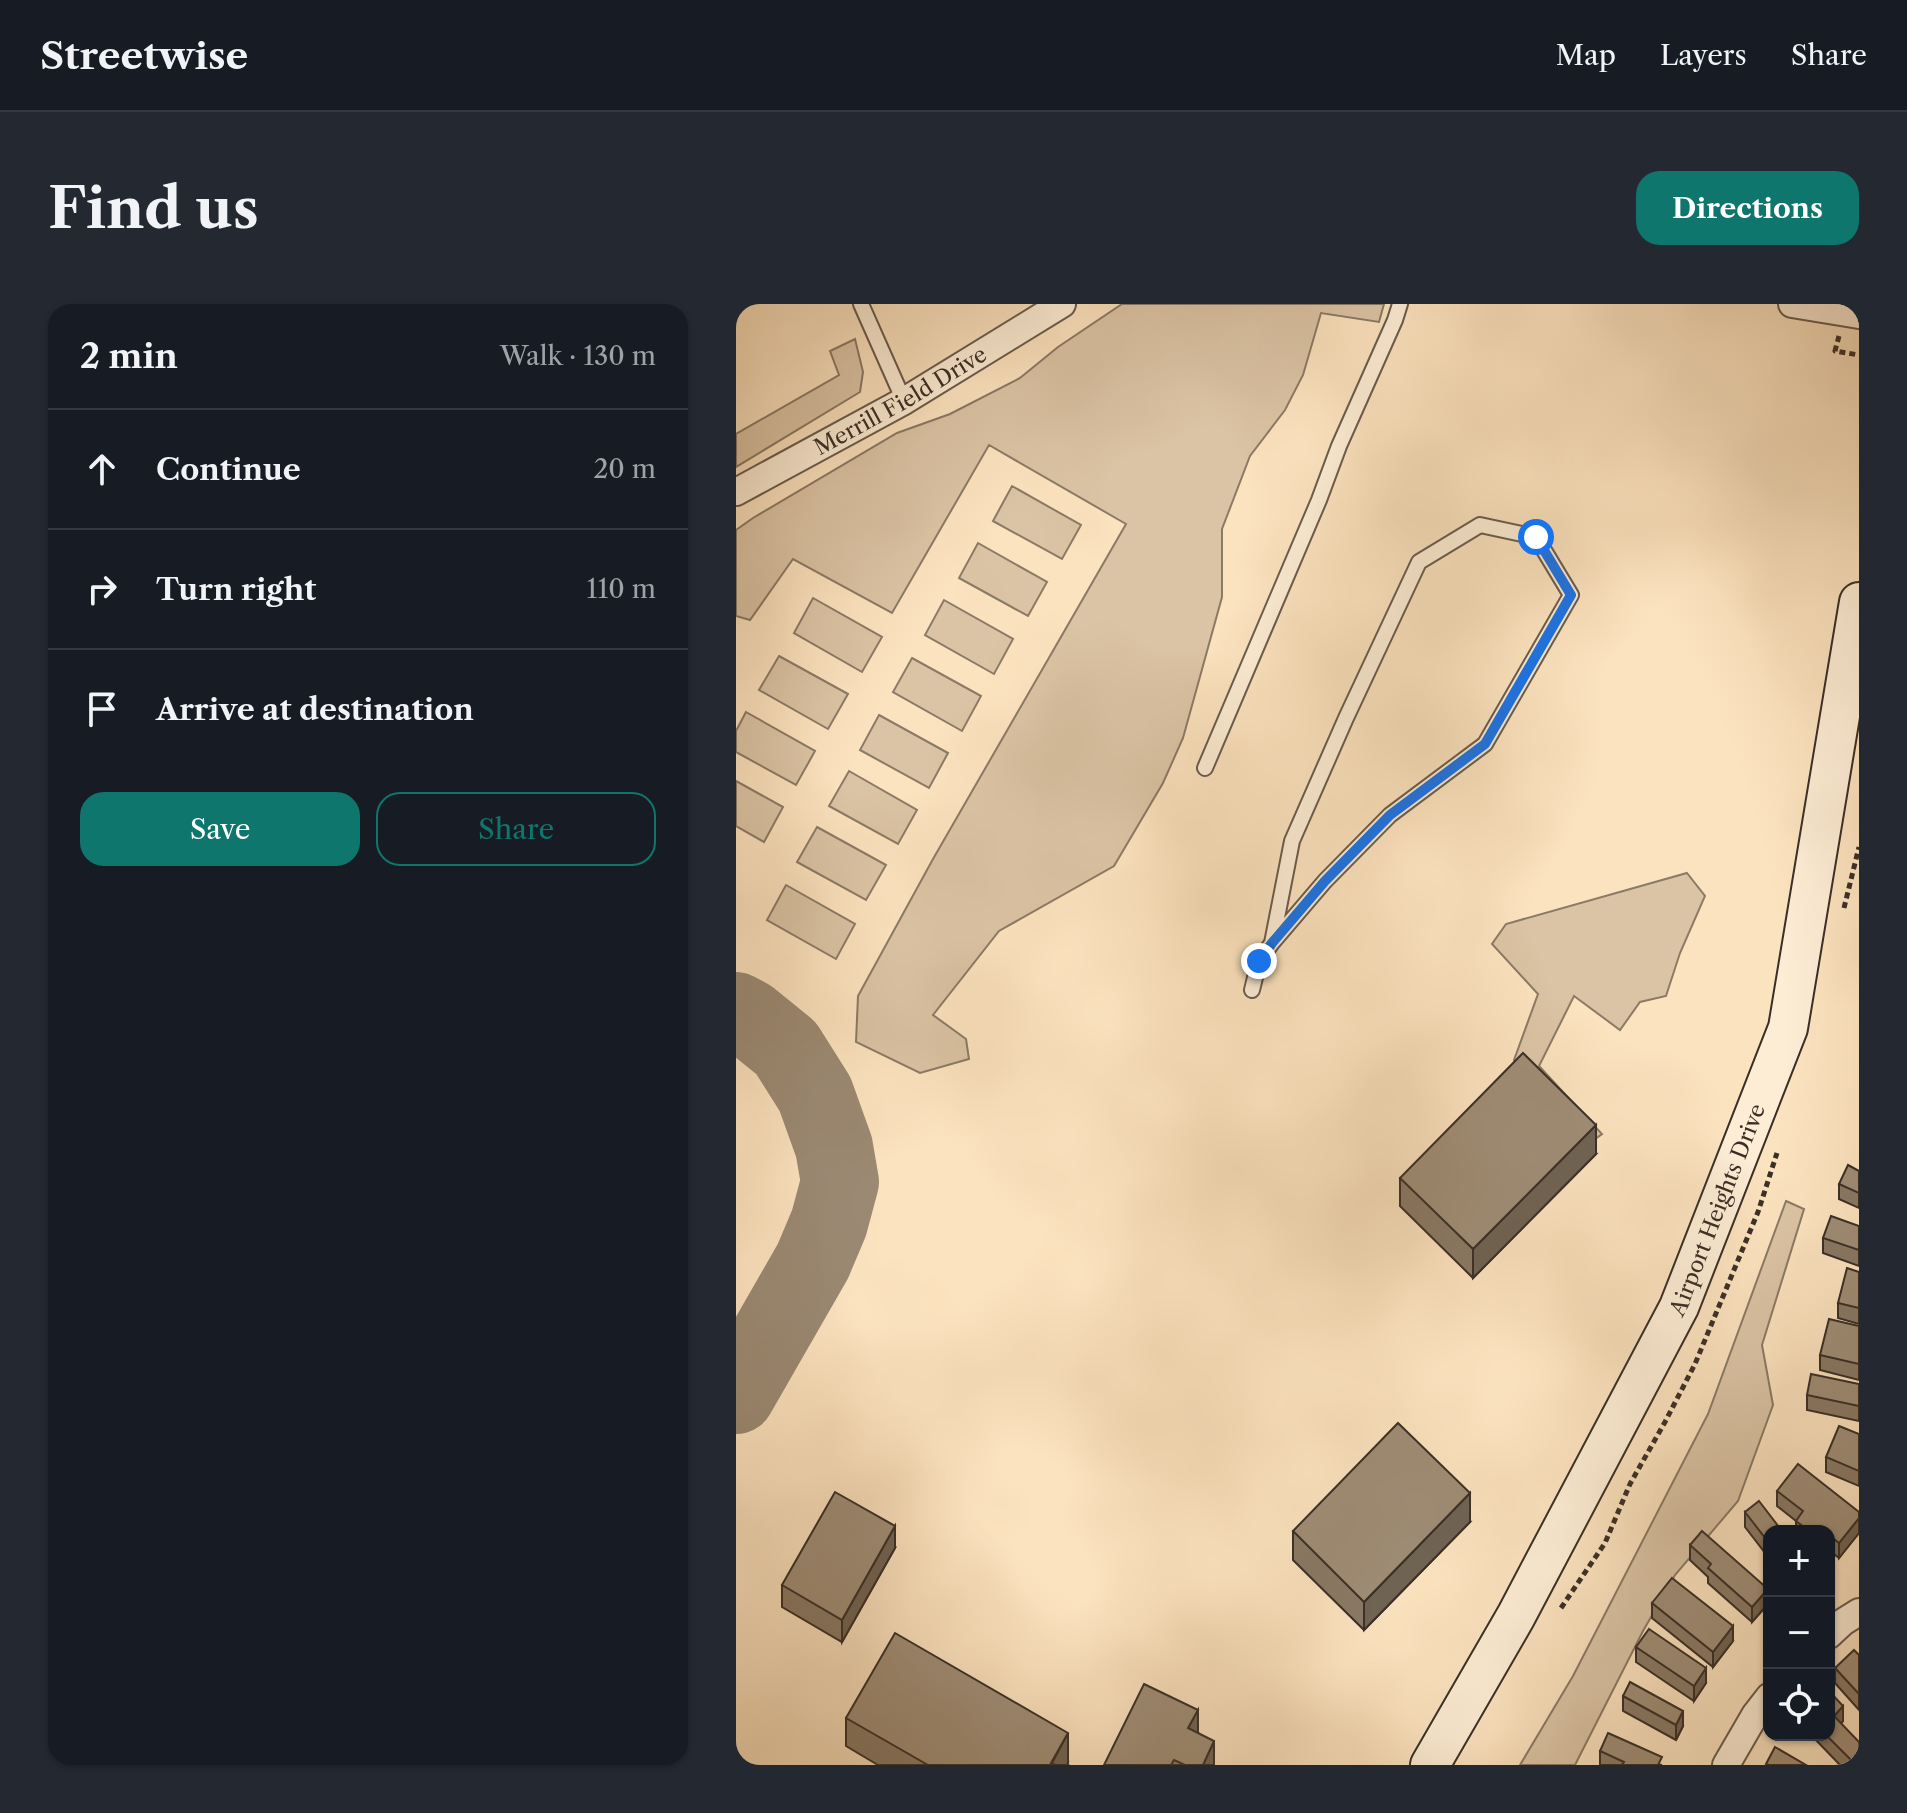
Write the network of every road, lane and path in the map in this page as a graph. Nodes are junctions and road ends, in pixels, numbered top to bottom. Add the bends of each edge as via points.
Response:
1 (861, 304) edge
2 (1062, 304) edge
3 (1400, 304) edge
4 (1792, 304) edge
5 (1859, 315) edge
6 (904, 401) junction
7 (736, 492) edge
8 (1859, 602) edge
9 (1205, 768) dead end
10 (1272, 943) junction
11 (1252, 990) dead end
12 (1859, 1612) edge
13 (1835, 1630) edge
14 (1763, 1705) edge
15 (1430, 1765) edge
16 (1726, 1765) edge

1 - 6 lane
2 - 6 street, Merrill Field Drive
3 - 9 lane
4 - 5 street
6 - 7 street, Merrill Field Drive
8 - 15 street, Airport Heights Drive via 1788,1028 1679,1307 1516,1616
10 - 10 lane via 1292,841 1419,562 1480,525 1536,537 1571,595 1485,744 1390,815
10 - 11 lane via 1259,961
12 - 13 street
14 - 16 street

